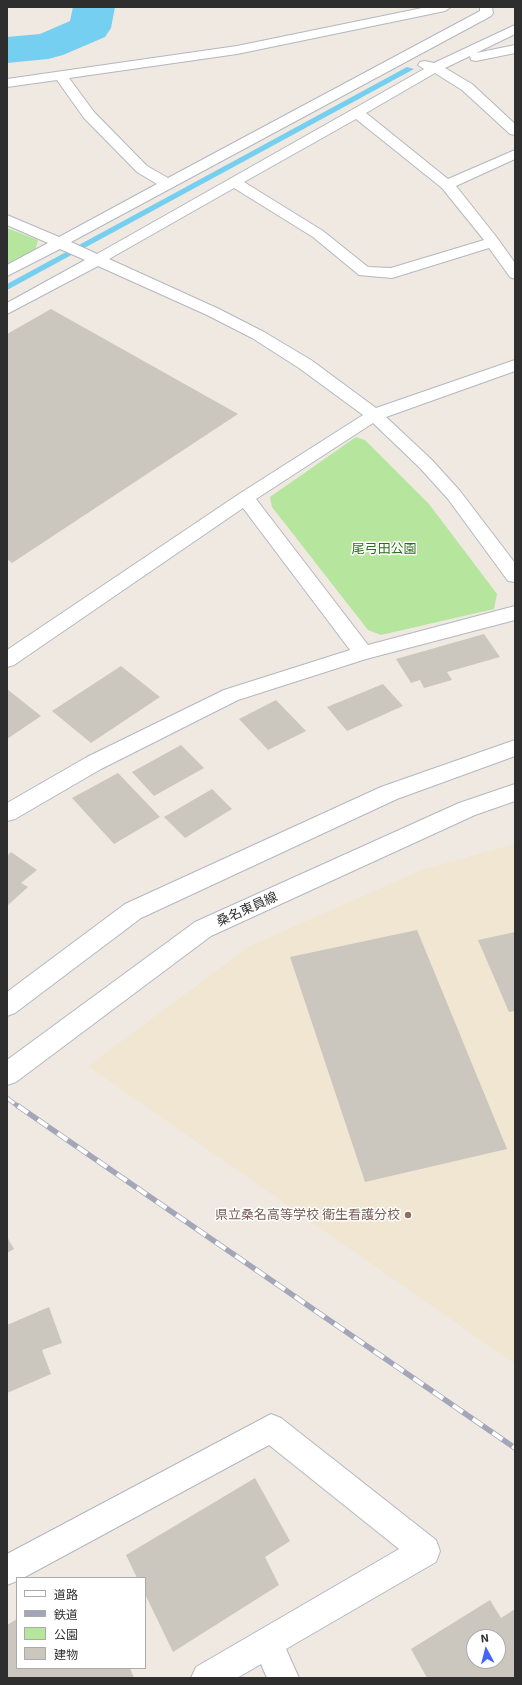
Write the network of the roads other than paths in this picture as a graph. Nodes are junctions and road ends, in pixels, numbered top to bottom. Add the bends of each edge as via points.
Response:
1 (445, 7) edge
2 (486, 7) edge
3 (515, 29) edge
4 (515, 49) edge
5 (405, 58) junction
6 (440, 66) junction
7 (61, 76) junction
8 (7, 83) edge
9 (357, 113) junction
10 (515, 131) edge
11 (515, 154) edge
12 (235, 183) junction
13 (169, 185) junction
14 (447, 185) junction
15 (7, 219) edge
16 (492, 242) junction
17 (64, 244) junction
18 (90, 257) junction
19 (7, 271) edge
20 (515, 274) edge
21 (7, 309) edge
22 (515, 365) edge
23 (374, 415) junction
24 (245, 498) junction
25 (515, 576) edge
26 (515, 613) edge
27 (363, 653) junction
28 (8, 658) edge
29 (515, 748) edge
30 (515, 792) edge
31 (7, 813) edge
32 (7, 1006) edge
33 (7, 1074) edge
34 (7, 1570) edge
35 (267, 1643) junction
36 (207, 1678) edge
37 (283, 1678) edge

1 - 7 street via 237,50
2 - 5 street via 487,13
3 - 6 street
4 - 6 street
5 - 6 street
5 - 13 street
6 - 9 street
6 - 10 street
7 - 8 street
7 - 13 street via 89,114 142,169
9 - 12 street
9 - 14 street
11 - 14 street
12 - 16 street via 318,234 364,272 392,273
12 - 18 street
13 - 17 street
14 - 16 street
15 - 17 street
16 - 20 street
17 - 18 street
17 - 19 street
18 - 21 street
18 - 23 street via 156,285 258,335 305,364
22 - 23 street
23 - 24 street
23 - 25 street via 426,464 454,495
24 - 27 street
24 - 28 street
26 - 27 street
27 - 31 street via 231,695 94,763
29 - 32 street via 389,793 133,911
30 - 33 street, 桑名東員線 via 467,809 203,929
34 - 35 street via 271,1428 424,1551
35 - 36 street
35 - 37 street

